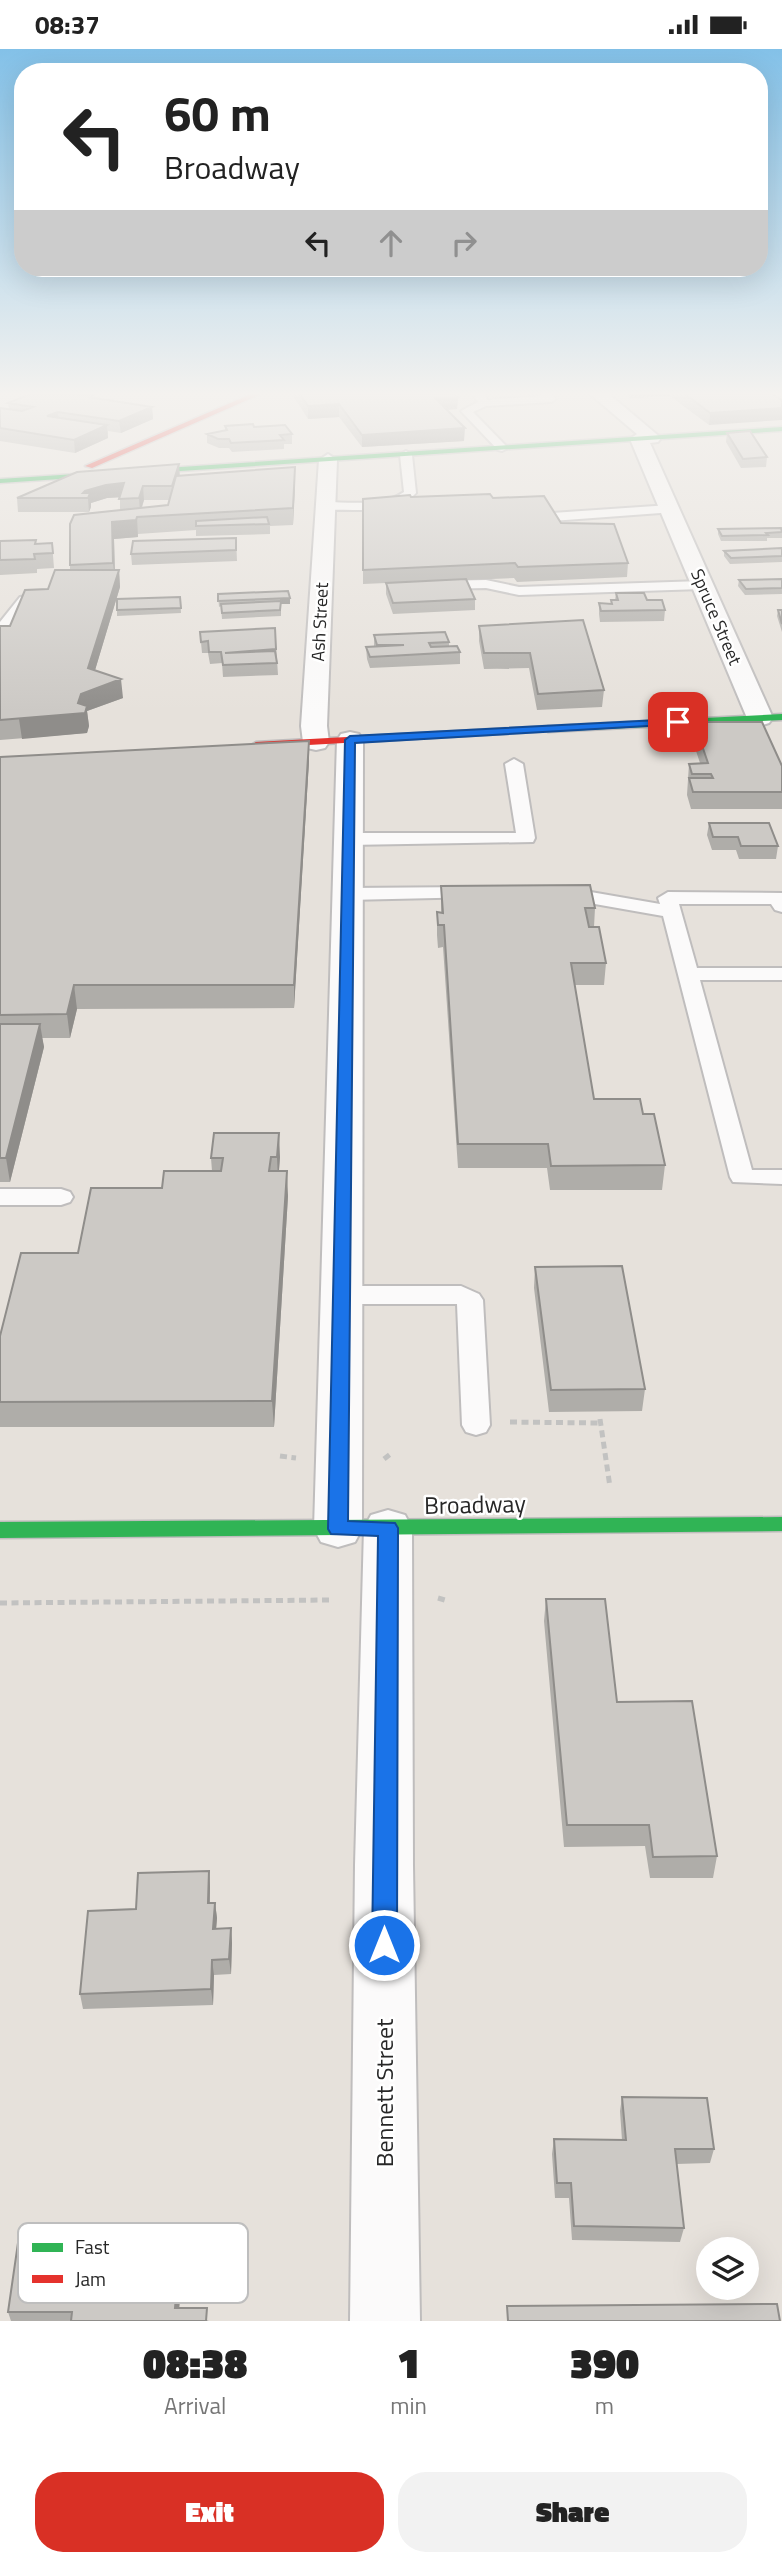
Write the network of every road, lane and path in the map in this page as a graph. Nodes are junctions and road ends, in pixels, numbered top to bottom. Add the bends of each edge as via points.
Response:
1 (325, 500) edge
2 (401, 500) edge
3 (667, 500) edge
4 (325, 506) junction
5 (670, 509) junction
6 (552, 517) edge
7 (702, 585) junction
8 (423, 586) edge
9 (24, 600) edge
10 (7, 613) edge
11 (0, 632) edge
12 (771, 717) edge
13 (333, 741) junction
14 (234, 746) edge
15 (514, 764) dead end
16 (348, 839) junction
17 (496, 893) edge
18 (537, 893) edge
19 (348, 894) junction
20 (782, 906) edge
21 (671, 911) junction
22 (688, 974) junction
23 (782, 974) edge
24 (782, 1177) edge
25 (0, 1197) edge
26 (61, 1197) dead end
27 (342, 1295) junction
28 (541, 1422) dead end
29 (476, 1425) dead end
30 (393, 1452) dead end
31 (280, 1456) dead end
32 (296, 1458) dead end
33 (384, 1459) dead end
34 (607, 1470) dead end
35 (782, 1524) edge
36 (363, 1529) junction
37 (0, 1530) edge
38 (438, 1598) dead end
39 (330, 1600) dead end
40 (448, 1601) dead end
41 (0, 1603) edge
42 (385, 2321) edge

1 - 4 street, Ash Street
2 - 4 lane
3 - 5 street, Spruce Street
4 - 13 street, Ash Street via 314,726
5 - 6 lane
5 - 7 street, Spruce Street
7 - 8 lane via 519,591 486,584
7 - 12 street, Spruce Street
9 - 10 lane
10 - 11 lane
12 - 13 main road
13 - 14 main road
13 - 16 street, Ash Street
15 - 16 lane via 526,838
16 - 19 street, Ash Street
17 - 19 lane
18 - 21 lane via 578,893 647,911
19 - 27 street, Ash Street
20 - 21 lane via 779,898 668,898
21 - 22 lane
22 - 23 lane
22 - 24 lane via 743,1177
25 - 26 lane
27 - 29 lane via 461,1296 470,1300
27 - 36 street, Ash Street
28 - 34 path via 600,1421
30 - 33 path
31 - 32 path
35 - 36 main road, Broadway
36 - 37 main road, Broadway
36 - 42 street, Bennett Street via 384,1865
38 - 40 path
39 - 41 path

